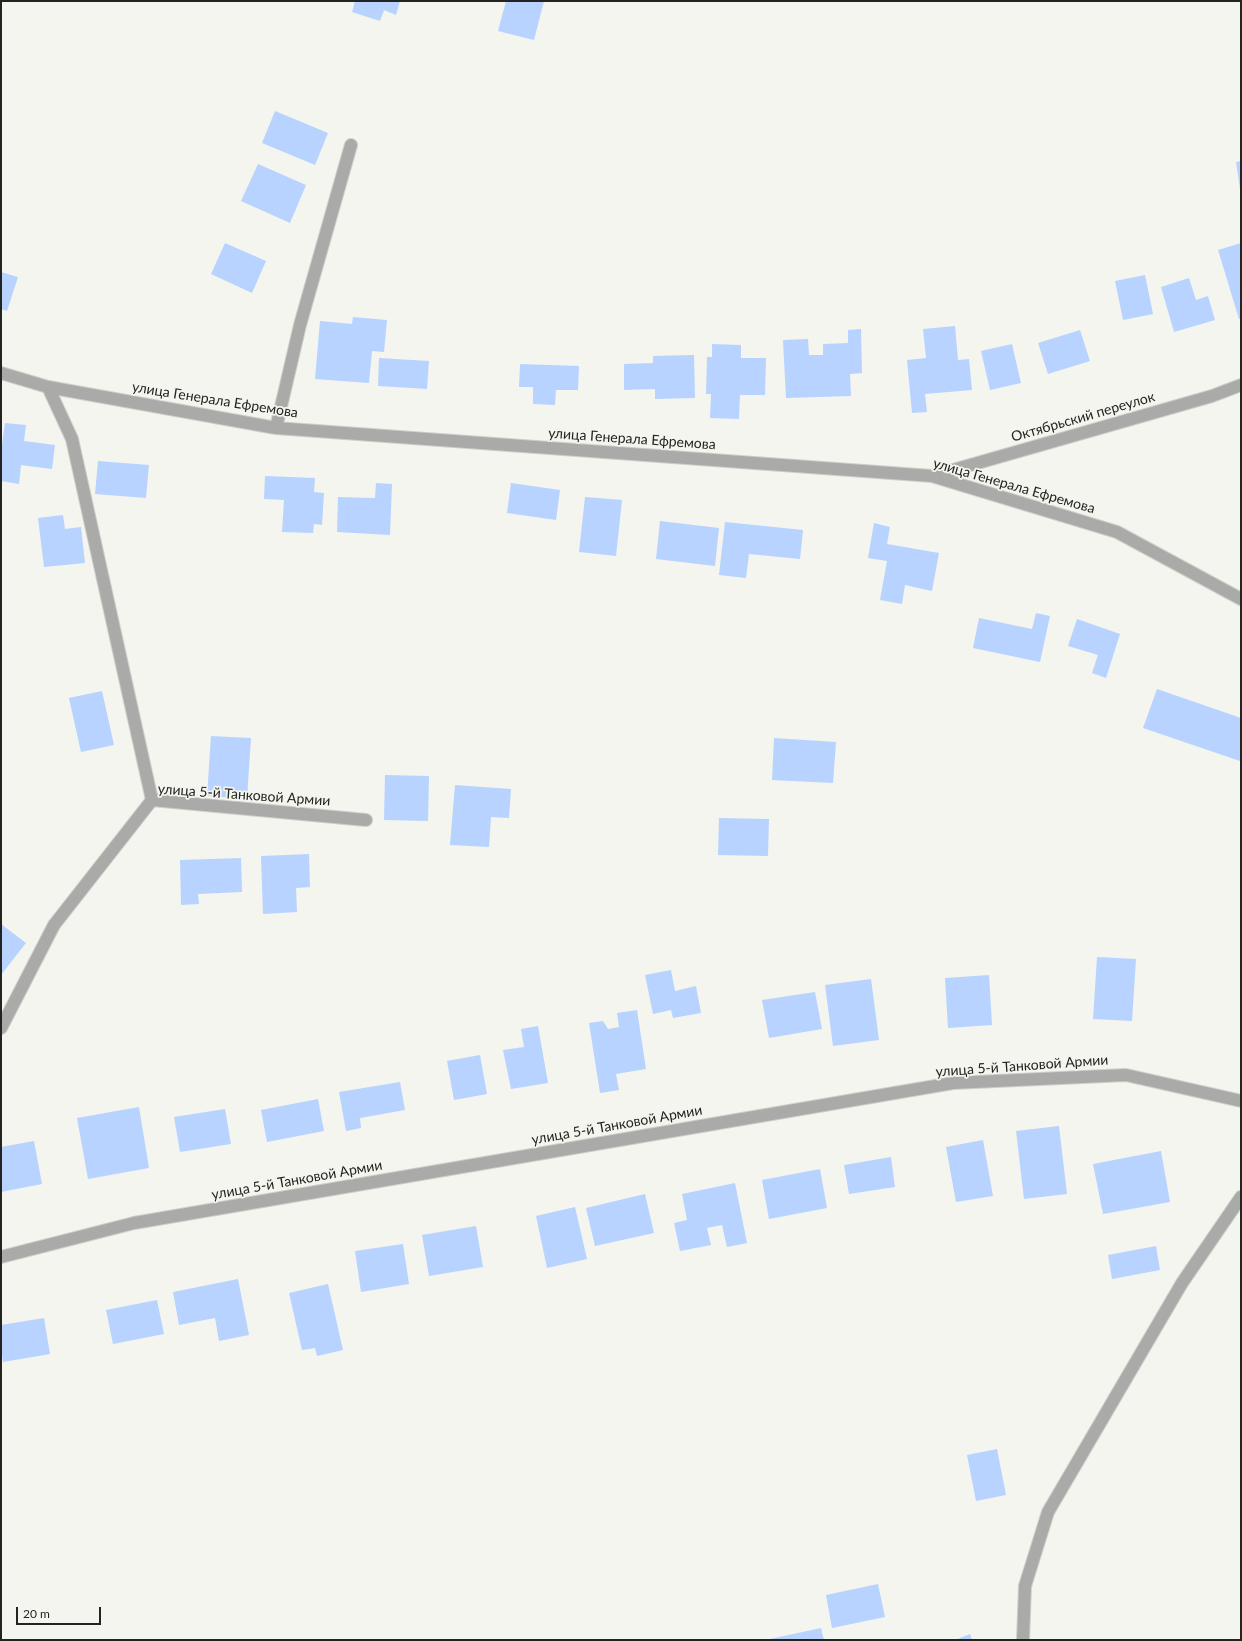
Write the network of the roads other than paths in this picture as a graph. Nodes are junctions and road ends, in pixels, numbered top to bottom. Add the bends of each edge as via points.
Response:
1 (351, 145) dead end
2 (1, 373) edge
3 (1241, 385) edge
4 (48, 387) junction
5 (276, 428) junction
6 (932, 476) junction
7 (1241, 599) edge
8 (152, 800) junction
9 (366, 820) dead end
10 (1, 1028) edge
11 (1241, 1101) edge
12 (1241, 1197) edge
13 (1, 1257) edge
14 (1023, 1640) edge

1 - 5 street via 300,325
2 - 4 street, улица Генерала Ефремова
3 - 6 street, Октябрьский переулок via 1212,396
4 - 5 street, улица Генерала Ефремова
4 - 8 street via 72,440
5 - 6 street, улица Генерала Ефремова
6 - 7 street, улица Генерала Ефремова via 1116,532
8 - 9 street, улица 5-й Танковой Армии
8 - 10 street, улица 5-й Танковой Армии via 54,926
11 - 13 street, улица 5-й Танковой Армии via 1126,1075 953,1083 134,1223
12 - 14 street via 1182,1283 1048,1512 1024,1586

